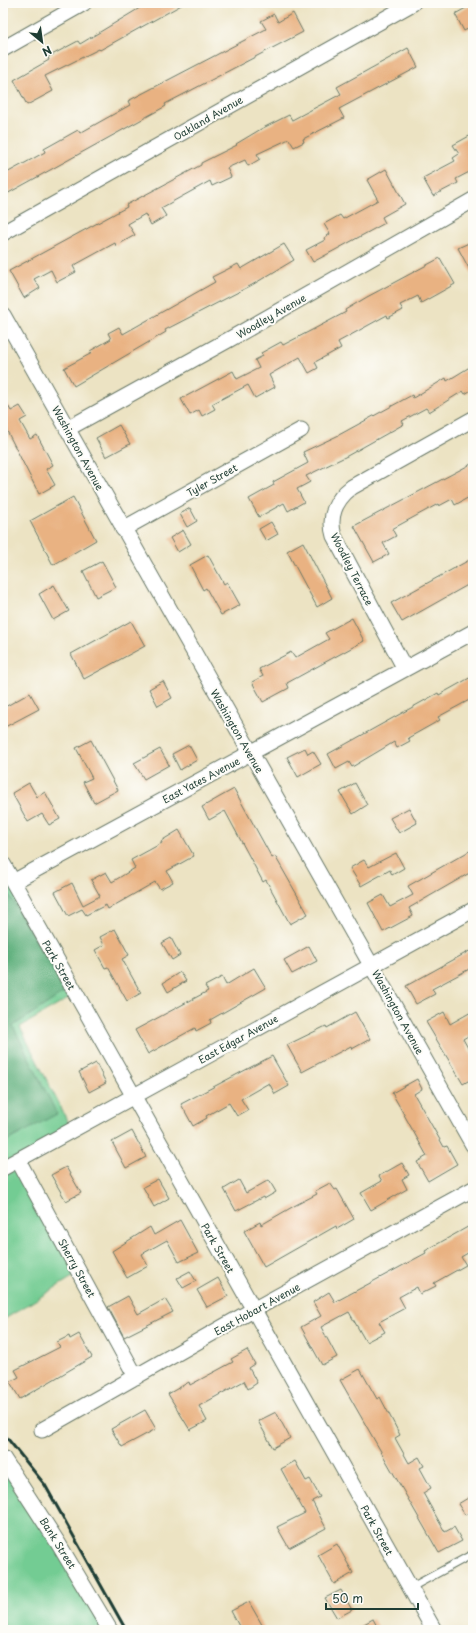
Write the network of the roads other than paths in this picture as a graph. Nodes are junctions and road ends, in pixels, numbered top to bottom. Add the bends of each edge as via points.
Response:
1 (84, 3) edge
2 (413, 3) edge
3 (3, 49) edge
4 (473, 200) edge
5 (3, 233) edge
6 (3, 315) edge
7 (473, 419) edge
8 (67, 429) junction
9 (301, 430) dead end
10 (123, 529) junction
11 (473, 632) edge
12 (405, 669) junction
13 (250, 754) junction
14 (3, 864) edge
15 (13, 882) junction
16 (473, 910) edge
17 (371, 966) junction
18 (132, 1096) junction
19 (473, 1145) edge
20 (18, 1160) junction
21 (3, 1168) edge
22 (473, 1189) edge
23 (253, 1310) junction
24 (136, 1377) junction
25 (42, 1430) dead end
26 (3, 1458) edge
27 (473, 1554) edge
28 (410, 1588) junction
29 (110, 1630) edge
30 (434, 1630) edge

1 - 3 street
2 - 5 street, Oakland Avenue
4 - 8 street, Woodley Avenue
6 - 8 street, Washington Avenue
7 - 12 street, Woodley Terrace via 352,487 343,494 332,518 334,536
8 - 10 street, Washington Avenue
9 - 10 street, Tyler Street
10 - 13 street, Washington Avenue
11 - 12 street, East Yates Avenue
12 - 13 street, East Yates Avenue
13 - 15 street, East Yates Avenue
13 - 17 street, Washington Avenue
14 - 15 street, Park Street
15 - 18 street, Park Street
16 - 17 street, East Edgar Avenue
17 - 18 street, East Edgar Avenue
17 - 19 street, Washington Avenue
18 - 20 street, East Edgar Avenue
18 - 23 street, Park Street
20 - 21 street, East Edgar Avenue
20 - 24 street, Sherry Street
22 - 23 street, East Hobart Avenue
23 - 24 street, East Hobart Avenue
23 - 28 street, Park Street
24 - 25 street, East Hobart Avenue
26 - 29 street, Bank Street via 58,1542
27 - 28 lane
28 - 30 street, Park Street

